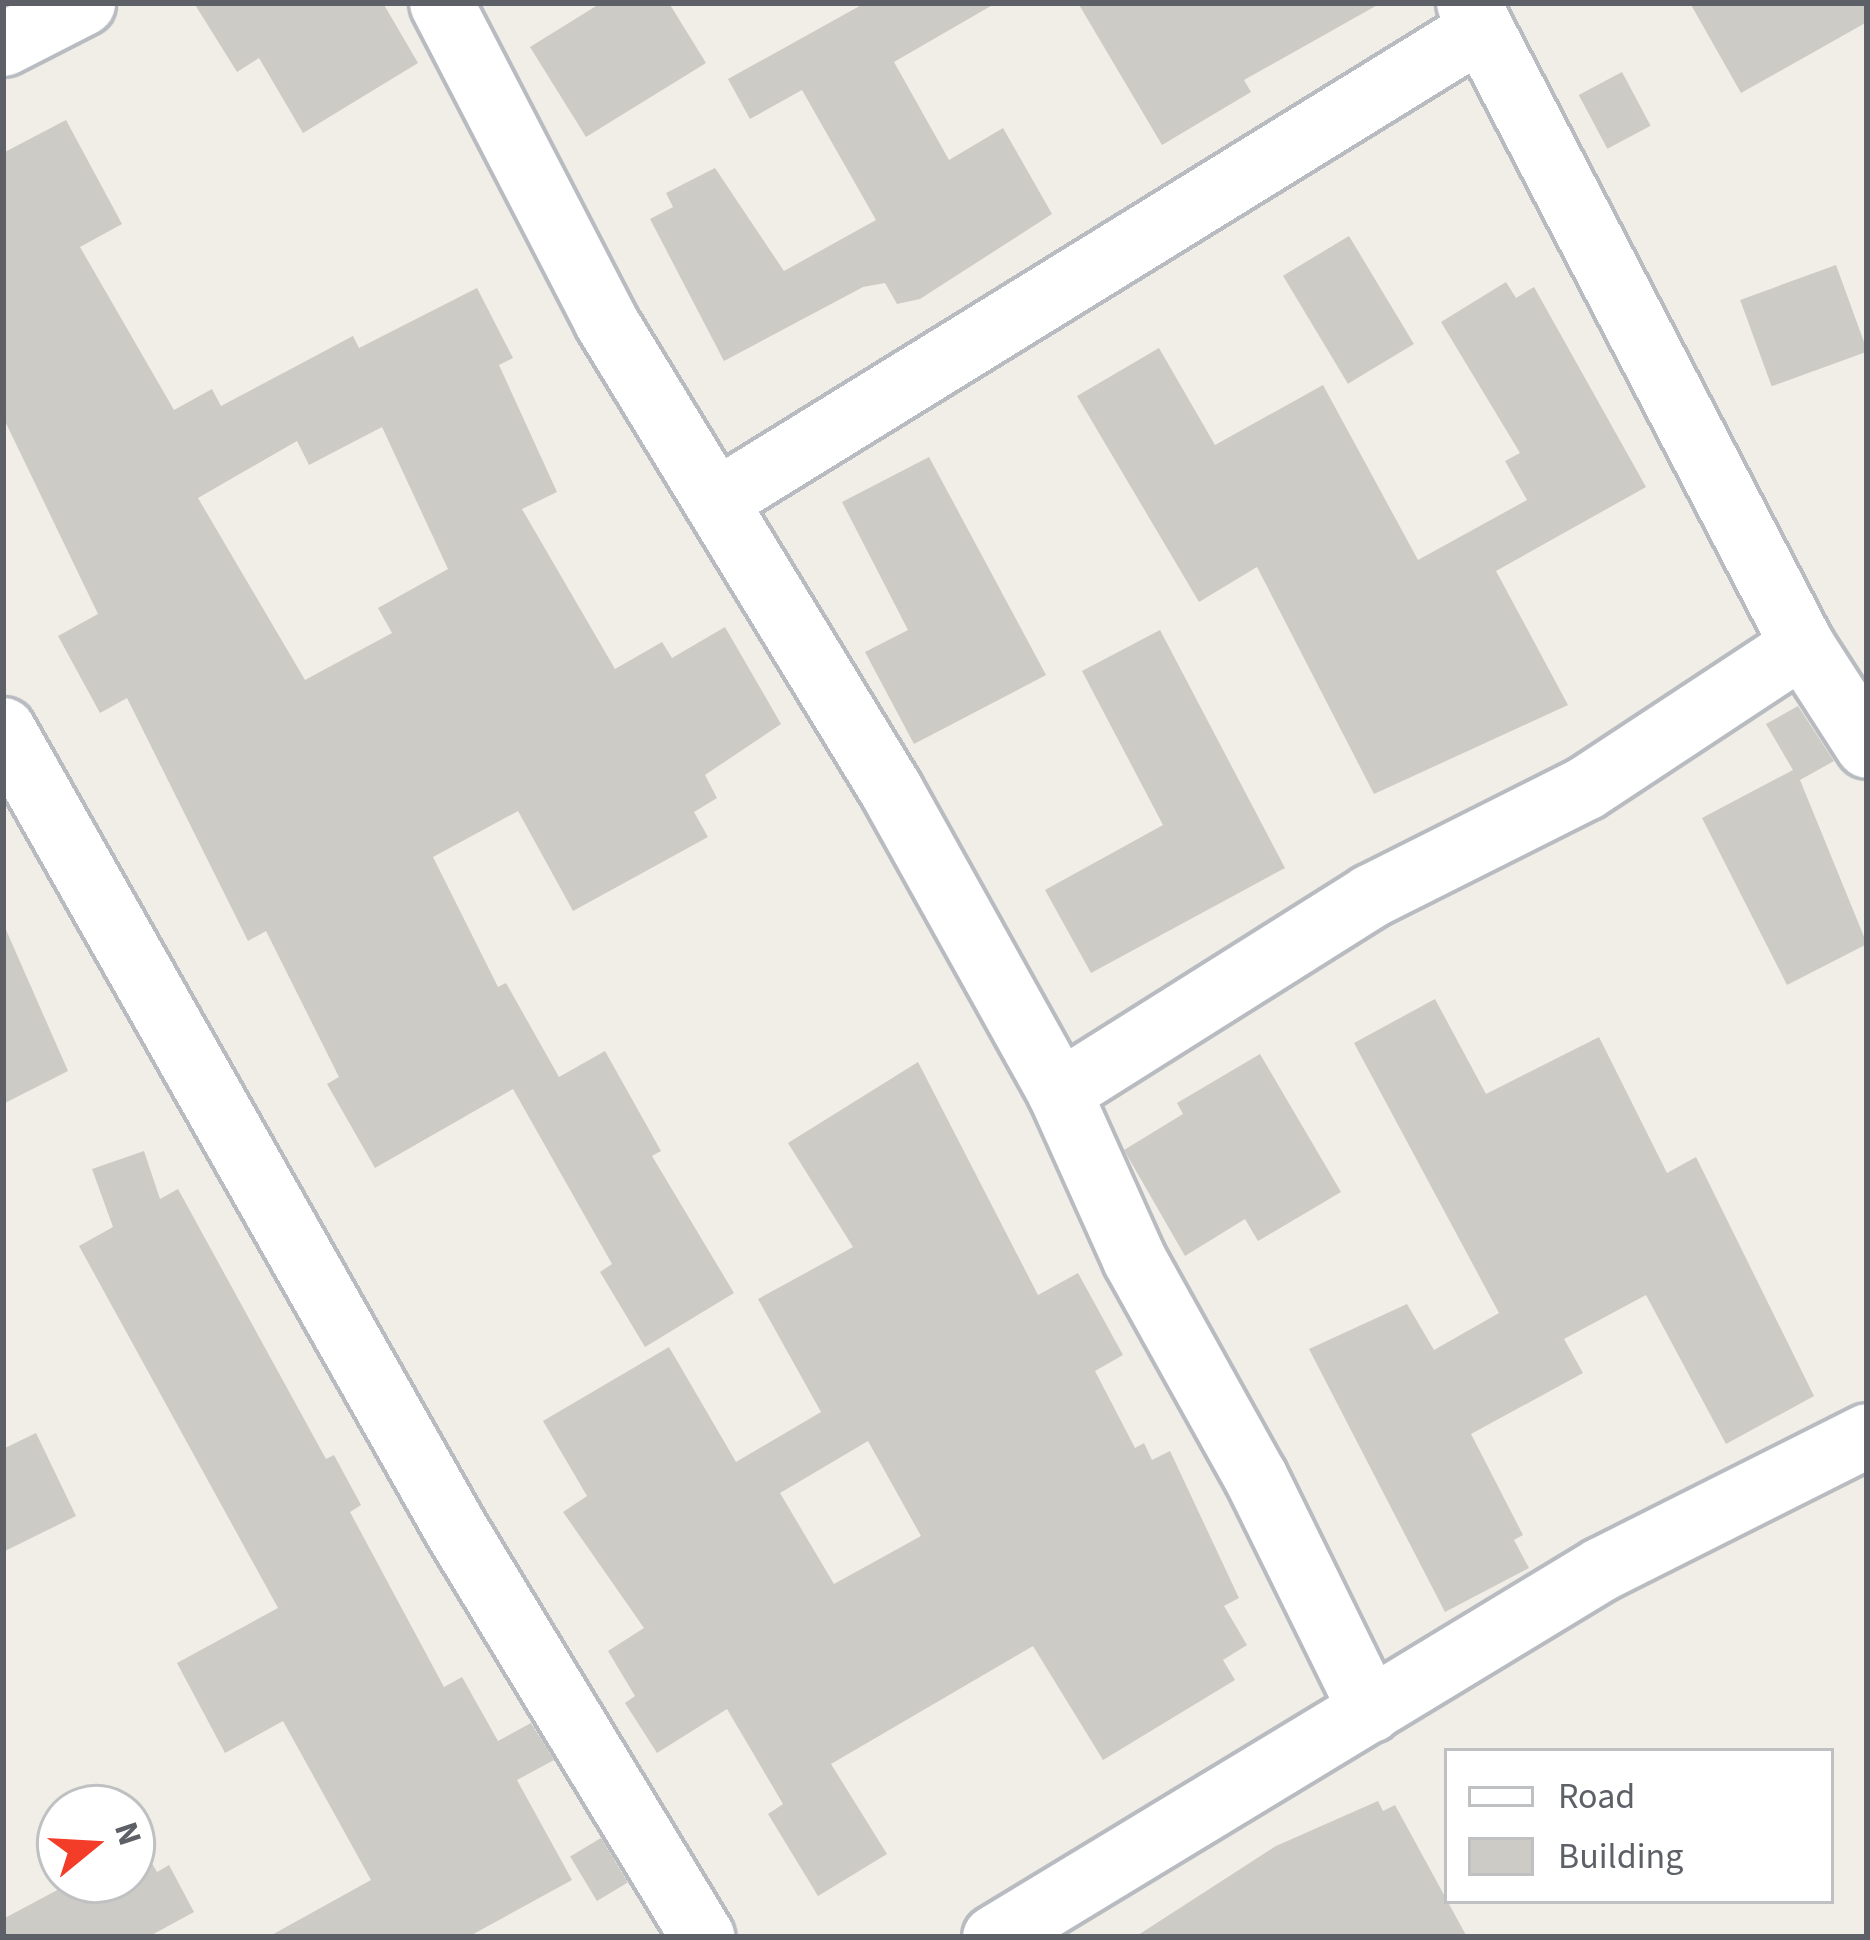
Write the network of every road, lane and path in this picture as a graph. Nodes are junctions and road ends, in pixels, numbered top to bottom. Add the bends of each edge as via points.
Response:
1 (83, 3) edge
2 (441, 3) edge
3 (1474, 16) edge
4 (3, 44) edge
5 (720, 498) junction
6 (1802, 645) junction
7 (3, 729) edge
8 (1867, 746) edge
9 (1059, 1092) junction
10 (1867, 1435) edge
11 (1370, 1710) junction
12 (703, 1937) edge
13 (994, 1937) edge

1 - 4 street
2 - 5 street via 605,320
3 - 5 street
3 - 6 street
5 - 9 street
6 - 8 street
6 - 9 street via 1585,788 1370,896
7 - 12 street via 455,1528
9 - 11 street via 1134,1259 1256,1476
10 - 11 street via 1600,1569
11 - 13 street

